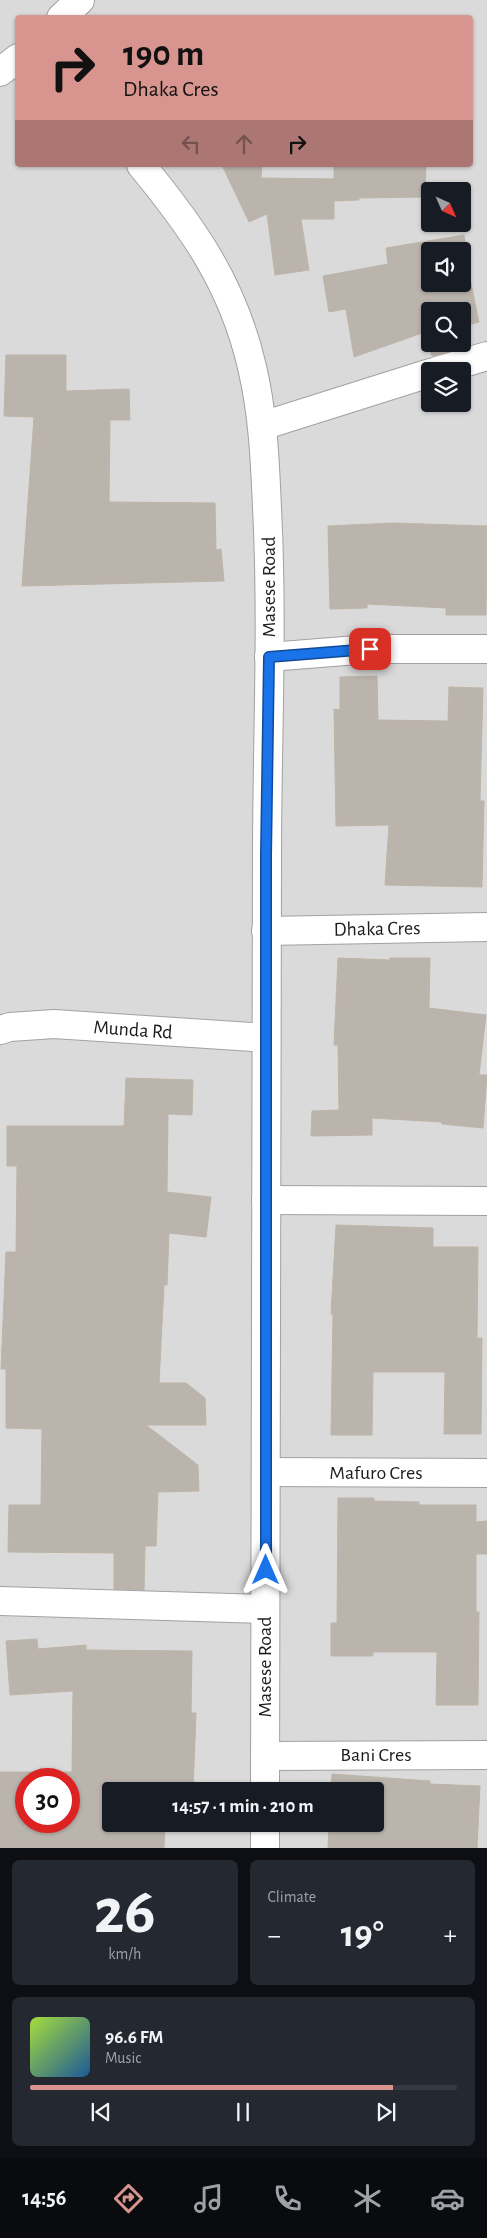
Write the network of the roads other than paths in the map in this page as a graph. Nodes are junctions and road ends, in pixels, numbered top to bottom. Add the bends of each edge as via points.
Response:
1 (80, 0) edge
2 (64, 15) edge
3 (15, 60) edge
4 (0, 72) edge
5 (143, 167) edge
6 (487, 356) edge
7 (467, 362) edge
8 (421, 376) edge
9 (262, 426) junction
10 (487, 649) edge
11 (269, 657) junction
12 (487, 927) edge
13 (266, 931) junction
14 (0, 1030) edge
15 (266, 1038) junction
16 (266, 1200) junction
17 (487, 1201) edge
18 (266, 1472) junction
19 (487, 1473) edge
20 (0, 1601) edge
21 (266, 1609) junction
22 (487, 1755) edge
23 (265, 1756) junction
24 (265, 1782) edge
25 (265, 1832) edge
26 (265, 1848) edge

1 - 2 street
3 - 4 street
5 - 9 street, Masese Road via 175,206 216,269 234,310 252,367
6 - 7 street
8 - 9 street
9 - 11 street, Masese Road via 270,570
10 - 11 street via 370,649
11 - 13 street, Masese Road
12 - 13 street, Dhaka Cres
13 - 15 street, Masese Road
14 - 15 street, Munda Rd via 54,1024
15 - 16 street, Masese Road
16 - 17 street
16 - 18 street, Masese Road
18 - 19 street, Mafuro Cres
18 - 21 street, Masese Road
20 - 21 street
21 - 23 street, Masese Road
22 - 23 street, Bani Cres
23 - 24 street, Masese Road
25 - 26 street

